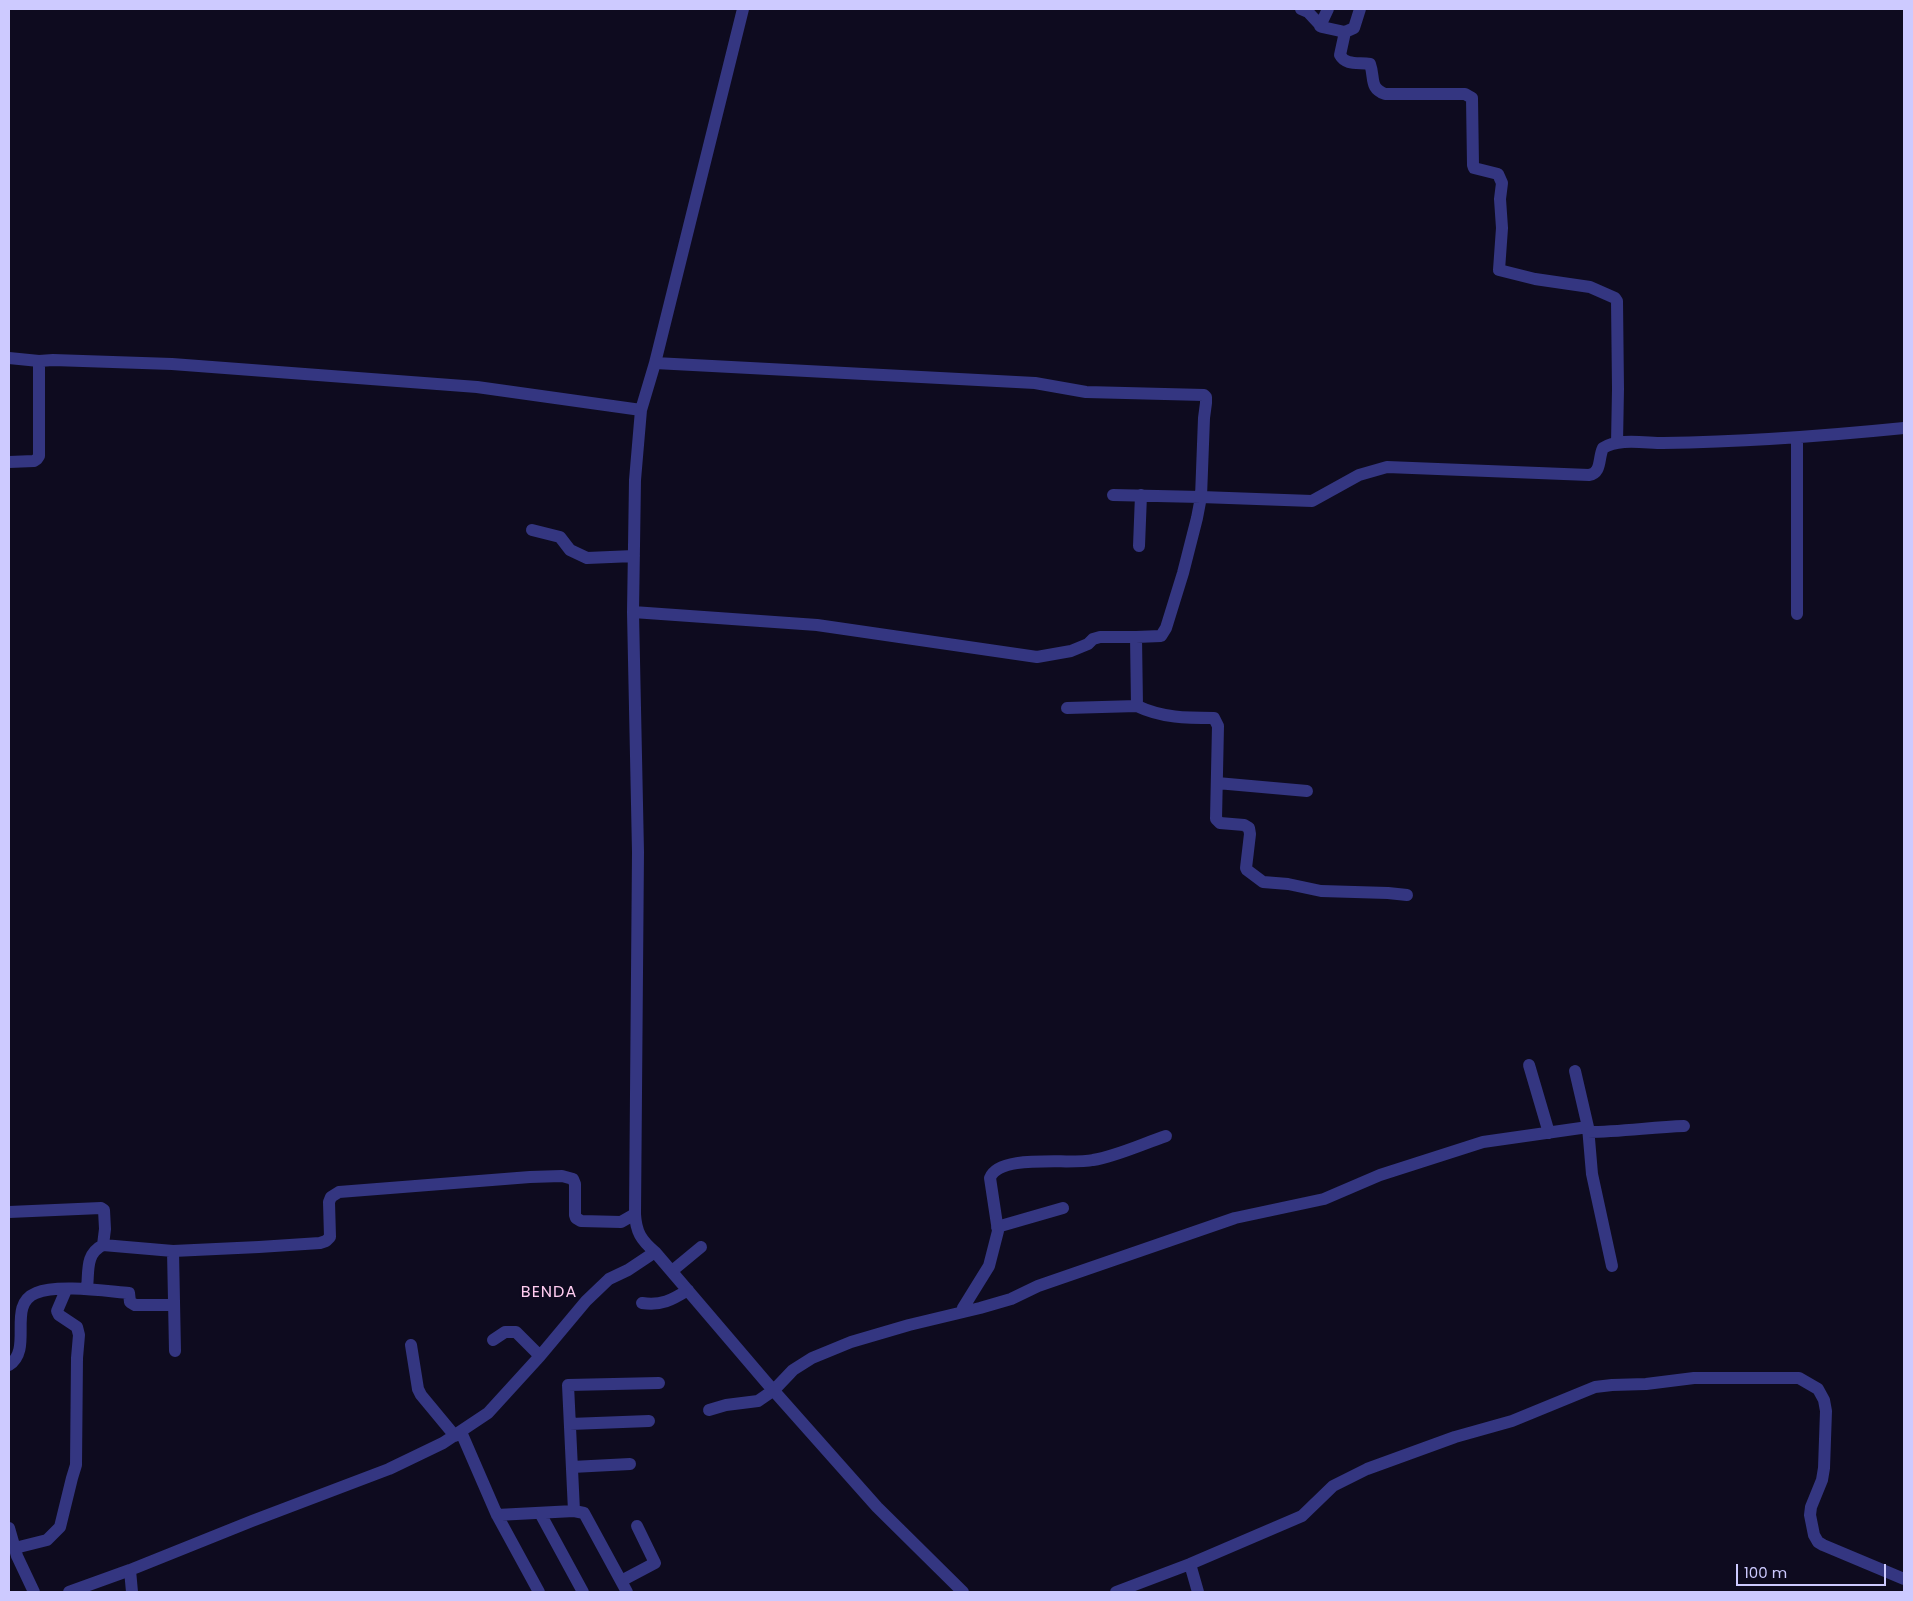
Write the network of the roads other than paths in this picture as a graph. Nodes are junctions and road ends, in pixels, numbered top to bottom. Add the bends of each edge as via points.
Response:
1 (743, 9) edge
2 (1301, 9) edge
3 (1328, 9) edge
4 (1360, 9) edge
5 (1320, 26) junction
6 (1345, 32) junction
7 (9, 358) edge
8 (39, 362) junction
9 (655, 363) junction
10 (641, 410) junction
11 (1904, 428) edge
12 (1797, 438) junction
13 (1617, 443) junction
14 (9, 462) edge
15 (1112, 494) dead end
16 (1141, 495) junction
17 (1201, 497) junction
18 (532, 530) dead end
19 (1139, 546) dead end
20 (634, 556) junction
21 (633, 612) junction
22 (1797, 614) dead end
23 (1136, 637) junction
24 (1137, 706) junction
25 (1067, 708) dead end
26 (1217, 783) junction
27 (1307, 791) dead end
28 (1407, 895) dead end
29 (1529, 1065) dead end
30 (1575, 1071) dead end
31 (1684, 1126) dead end
32 (1588, 1129) junction
33 (1549, 1133) junction
34 (1166, 1136) dead end
35 (1063, 1208) dead end
36 (9, 1212) edge
37 (635, 1214) junction
38 (997, 1227) junction
39 (103, 1245) junction
40 (701, 1247) dead end
41 (173, 1251) junction
42 (655, 1252) junction
43 (1612, 1266) dead end
44 (672, 1271) junction
45 (87, 1289) junction
46 (66, 1290) junction
47 (688, 1290) junction
48 (642, 1303) dead end
49 (174, 1306) junction
50 (962, 1312) junction
51 (493, 1340) dead end
52 (411, 1345) dead end
53 (175, 1351) dead end
54 (540, 1356) junction
55 (9, 1365) edge
56 (659, 1383) dead end
57 (774, 1390) junction
58 (709, 1410) dead end
59 (649, 1421) dead end
60 (570, 1424) junction
61 (458, 1434) junction
62 (630, 1464) dead end
63 (572, 1467) junction
64 (574, 1511) junction
65 (540, 1513) junction
66 (497, 1515) junction
67 (637, 1526) dead end
68 (9, 1528) edge
69 (15, 1548) junction
70 (1190, 1564) junction
71 (130, 1570) junction
72 (1904, 1579) edge
73 (624, 1587) edge
74 (960, 1591) edge
75 (34, 1592) edge
76 (69, 1592) edge
77 (132, 1592) edge
78 (539, 1592) edge
79 (583, 1592) edge
80 (1116, 1592) edge
81 (1198, 1592) edge

1 - 9 street
2 - 5 street
3 - 5 street
4 - 6 street via 1354,28
5 - 6 street
6 - 13 street via 1342,59 1370,64 1374,88 1378,92 1465,94 1472,98 1472,165 1498,174 1502,183 1499,270 1590,288 1617,301
7 - 8 street
8 - 10 street via 143,362 477,387
8 - 14 street via 37,460
9 - 10 street
9 - 17 street via 1035,383 1086,392 1204,395
10 - 20 street via 635,480
11 - 12 street
12 - 13 street
12 - 22 street
13 - 17 street via 1603,448 1598,470 1589,475 1387,467 1353,477 1312,501
15 - 16 street
16 - 17 street
16 - 19 street
17 - 23 street via 1166,628 1161,636
18 - 20 street via 560,538 570,550 587,558
20 - 21 street
21 - 23 street via 817,625 1037,657 1071,651 1100,636
21 - 37 street via 638,852
23 - 24 street
24 - 25 street
24 - 26 street via 1178,718 1214,718 1218,726
26 - 27 street
26 - 28 street via 1216,819 1220,824 1249,828 1246,868 1263,882 1321,891
29 - 33 street
30 - 32 street
31 - 32 street via 1626,1132
32 - 33 street
32 - 43 street via 1592,1174
33 - 50 street via 1484,1142 1380,1175 1324,1199 1236,1218 1038,1286 1011,1299
34 - 38 street via 1093,1160 1002,1166 990,1178
35 - 38 street
36 - 39 street via 101,1208 104,1210
37 - 41 street via 617,1223 578,1220 575,1215 575,1181 568,1176 345,1190 335,1194 329,1202 330,1237 326,1241 259,1248
37 - 42 street via 636,1230 643,1242
38 - 50 street via 989,1266
39 - 41 street
39 - 45 street via 90,1256
40 - 44 street
41 - 49 street
42 - 44 street
42 - 54 street via 609,1279
44 - 47 street
45 - 46 street
45 - 49 street via 129,1293 130,1302 135,1305
46 - 55 street via 33,1294 26,1302 20,1319 21,1345 17,1357
46 - 69 street via 57,1310 59,1315 77,1327 79,1334 76,1465 60,1527 47,1540
47 - 48 street via 669,1302
47 - 57 street
49 - 53 street
50 - 57 street via 908,1325 812,1358 793,1370
51 - 54 street via 505,1332 516,1332
52 - 61 street via 421,1395
54 - 61 street via 488,1413
56 - 60 street via 568,1385
57 - 58 street via 758,1402
57 - 74 street via 878,1507
59 - 60 street
60 - 63 street
61 - 66 street
61 - 71 street via 389,1468
62 - 63 street
63 - 64 street
64 - 65 street
64 - 73 street via 584,1513 588,1518
65 - 66 street
65 - 79 street
66 - 78 street
67 - 73 street via 656,1563
68 - 69 street
69 - 75 street
70 - 72 street via 1302,1516 1333,1486 1367,1469 1455,1437 1512,1421 1595,1387 1694,1378 1799,1378 1818,1389 1826,1411 1824,1468 1810,1515 1814,1535 1818,1542
70 - 80 street
70 - 81 street
71 - 76 street
71 - 77 street

